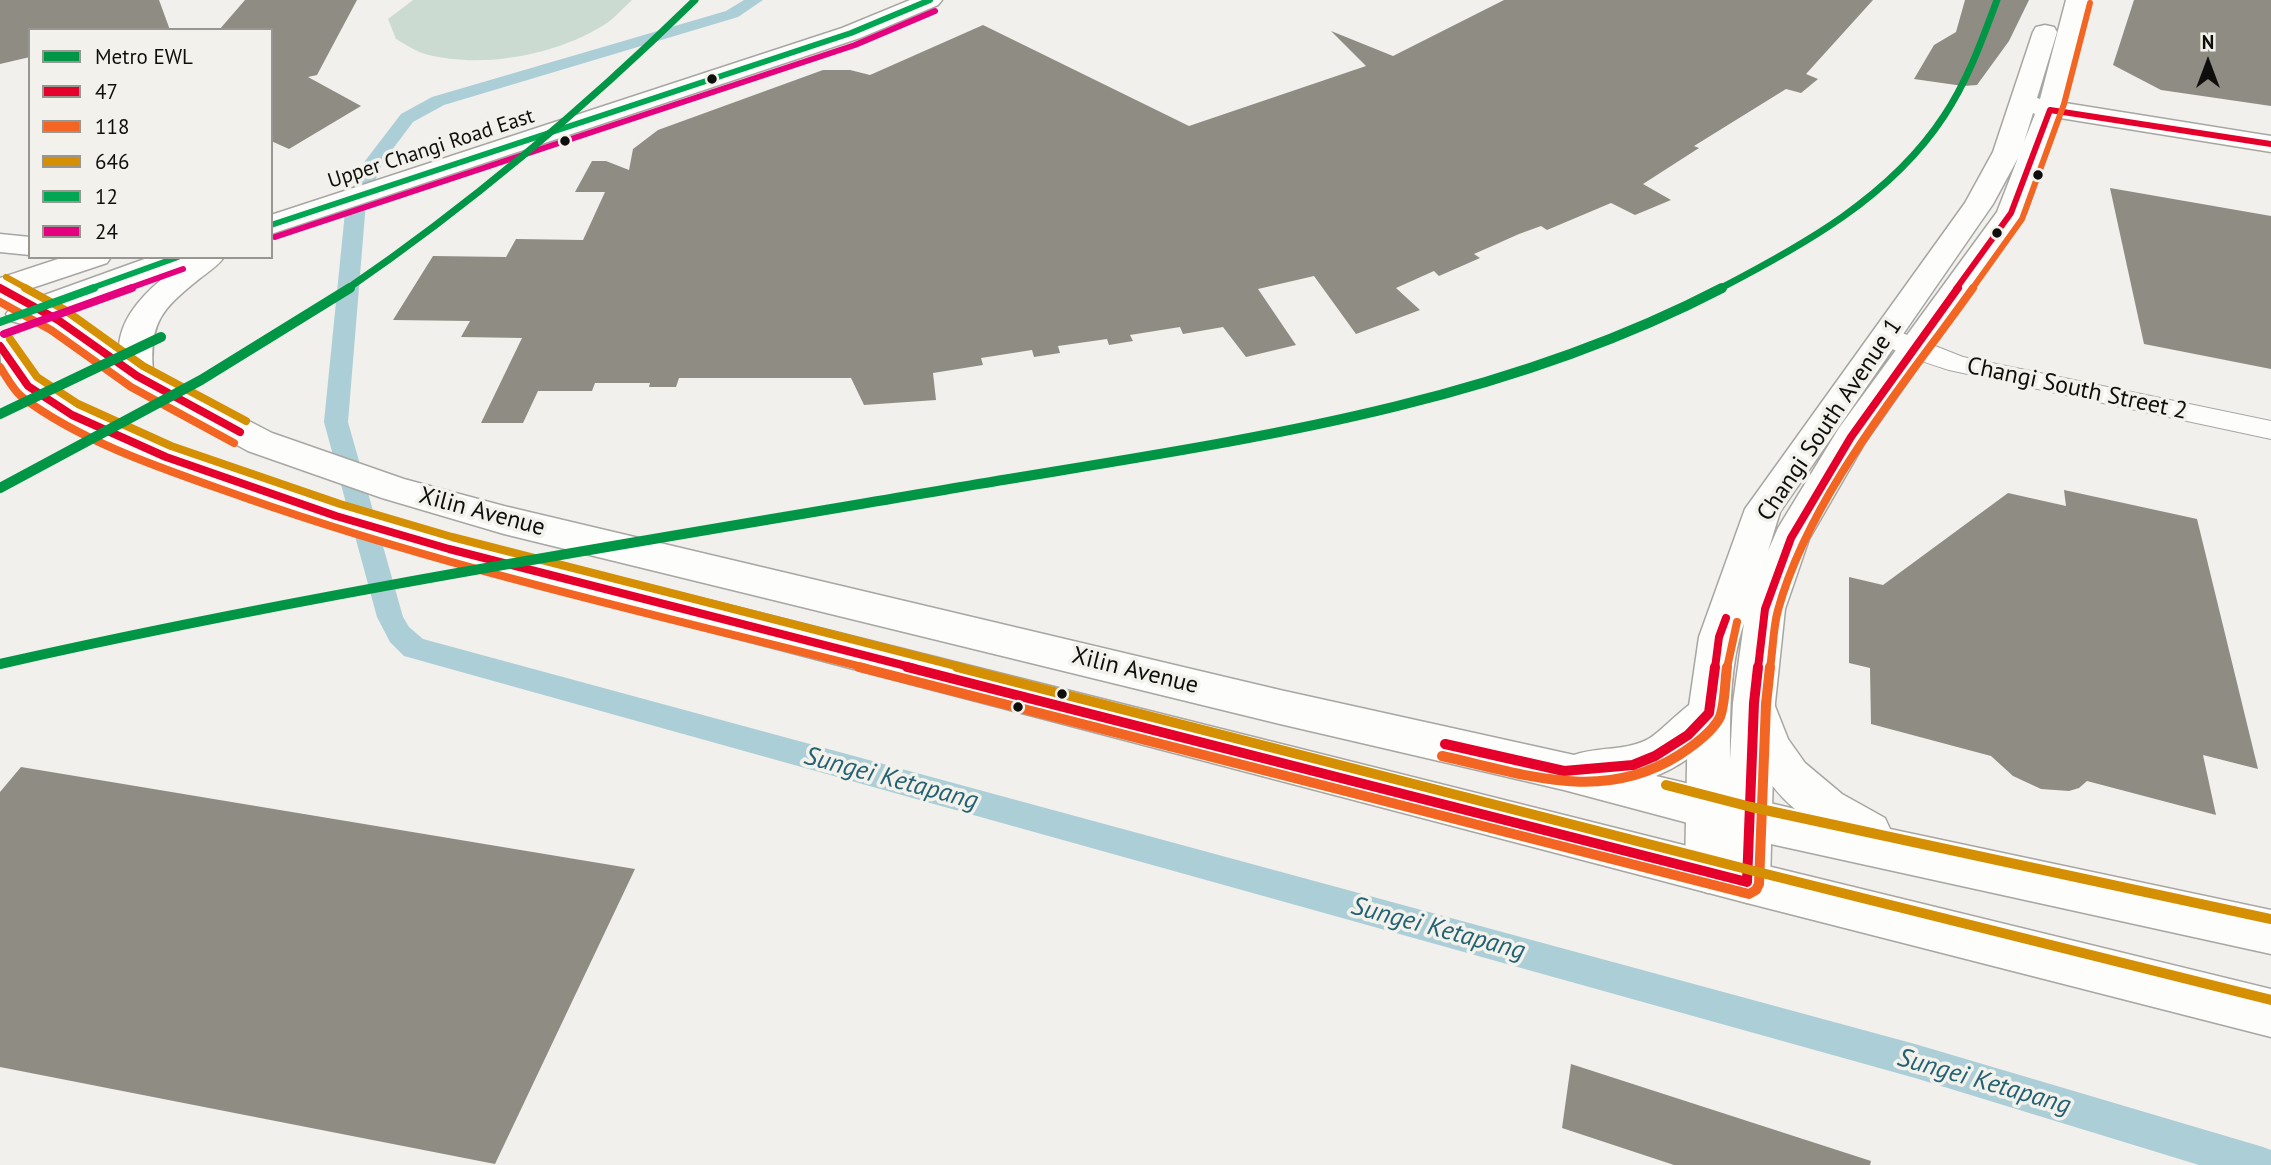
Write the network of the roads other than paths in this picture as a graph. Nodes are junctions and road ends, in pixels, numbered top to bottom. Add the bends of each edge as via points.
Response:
1 (869, 0) edge
2 (930, 0) edge
3 (2055, 0) edge
4 (2078, 0) edge
5 (2060, 71) junction
6 (2024, 99) junction
7 (2052, 105) junction
8 (2127, 112) junction
9 (2271, 134) edge
10 (2271, 144) edge
11 (340, 191) junction
12 (273, 202) edge
13 (273, 224) edge
14 (0, 243) edge
15 (28, 246) edge
16 (90, 259) edge
17 (174, 259) edge
18 (206, 259) edge
19 (0, 288) edge
20 (36, 308) junction
21 (0, 321) edge
22 (1901, 342) junction
23 (0, 346) edge
24 (137, 376) junction
25 (14, 382) edge
26 (2271, 430) edge
27 (1754, 703) junction
28 (1709, 713) junction
29 (1563, 771) junction
30 (1728, 814) junction
31 (1902, 850) junction
32 (1728, 877) junction
33 (2271, 932) edge
34 (2271, 1013) edge

1 - 11 main road, Upper Changi Road East via 412,156
2 - 11 main road, Upper Changi Road East via 851,33 391,185
3 - 6 main road, Changi South Avenue 1
4 - 5 main road, Changi South Avenue 1
5 - 7 main road, Changi South Avenue 1
5 - 8 main road via 2083,95
6 - 7 main road
6 - 22 main road, Changi South Avenue 1 via 2007,152
7 - 8 main road
7 - 10 main road
7 - 22 main road, Changi South Avenue 1 via 2011,213
8 - 9 main road
11 - 12 main road, Upper Changi Road East
11 - 13 main road, Upper Changi Road East
14 - 15 main road
16 - 19 main road
17 - 20 main road
18 - 24 main road via 146,314 136,337
19 - 20 main road, Xilin Avenue
20 - 21 main road
20 - 24 main road, Xilin Avenue
22 - 26 street, Changi South Street 2 via 1958,364
22 - 27 main road, Changi South Avenue 1 via 1791,538 1765,610
22 - 28 main road, Changi South Avenue 1 via 1763,509 1719,637
23 - 25 main road, Xilin Avenue
24 - 29 main road, Xilin Avenue via 260,442 395,489 504,520
25 - 32 main road, Xilin Avenue via 72,415 166,457 449,549
27 - 30 main road, Changi South Avenue 1
27 - 31 main road via 1771,749 1789,776 1821,805
28 - 29 main road via 1688,735 1656,756 1633,765
28 - 30 main road, Changi South Avenue 1
29 - 30 main road, Xilin Avenue
30 - 31 main road, Xilin Avenue
30 - 32 main road, Changi South Avenue 1
31 - 33 main road, Xilin Avenue
32 - 34 main road, Xilin Avenue

